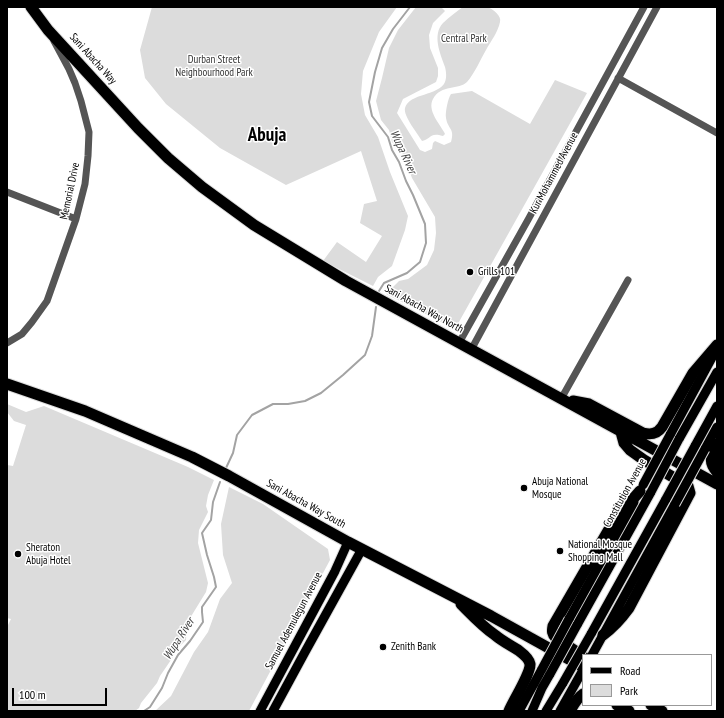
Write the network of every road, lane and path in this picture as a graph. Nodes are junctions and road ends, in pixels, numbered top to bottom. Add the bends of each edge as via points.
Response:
1 (31, 7) edge
2 (644, 7) edge
3 (657, 7) edge
4 (48, 30) junction
5 (618, 78) junction
6 (138, 128) joint
7 (717, 133) edge
8 (7, 192) edge
9 (76, 219) junction
10 (628, 280) dead end
11 (7, 343) edge
12 (460, 343) junction
13 (717, 345) edge
14 (717, 349) edge
15 (471, 350) junction
16 (717, 372) edge
17 (7, 384) edge
18 (692, 384) junction
19 (561, 399) junction
20 (717, 406) edge
21 (717, 427) edge
22 (621, 432) junction
23 (717, 444) edge
24 (717, 472) edge
25 (717, 484) edge
26 (645, 489) junction
27 (348, 542) junction
28 (362, 549) junction
29 (455, 598) junction
30 (602, 637) junction
31 (593, 654) edge
32 (582, 655) edge
33 (582, 668) edge
34 (582, 671) edge
35 (546, 672) junction
36 (582, 695) edge
37 (619, 706) edge
38 (653, 706) edge
39 (260, 711) edge
40 (273, 711) edge
41 (509, 711) edge
42 (519, 711) edge
43 (532, 711) edge
44 (546, 711) edge
45 (560, 711) edge
46 (570, 711) edge
47 (628, 711) edge
48 (662, 711) edge

1 - 4 highway, Sani Abacha Way
2 - 12 street, Kur Mohammed Avenue
3 - 5 street, Kur Mohammed Avenue
4 - 6 highway, Sani Abacha Way
4 - 9 street, Memorial Drive via 75,83 89,132 85,184
5 - 7 street
5 - 15 street, Kur Mohammed Avenue
6 - 12 highway, Sani Abacha Way North via 182,170 254,225 346,281
8 - 9 street
9 - 11 street, Memorial Drive via 47,301 22,334
10 - 19 street
12 - 15 highway, Sani Abacha Way North
13 - 18 highway via 702,362
14 - 18 main road, Constitution Avenue
15 - 19 highway, Sani Abacha Way North
16 - 26 main road, Constitution Avenue, bridge via 679,439
17 - 27 highway, Sani Abacha Way South via 85,411 192,457
18 - 19 highway via 659,431 654,434 642,433 589,404
18 - 26 main road, Constitution Avenue, bridge
19 - 22 highway, Sani Abacha Way North
20 - 44 main road, bridge
21 - 30 main road, bridge
22 - 25 highway, Sani Abacha Way North
22 - 30 highway via 624,443 630,450 688,486 690,493 622,618
23 - 24 highway via 711,460
26 - 32 highway via 608,531 553,626 556,638
26 - 35 main road, Constitution Avenue, bridge via 577,625
26 - 35 main road, Constitution Avenue, bridge via 569,619
27 - 28 highway, Sani Abacha Way South
27 - 39 main road, Samuel Ademulegun Avenue
28 - 29 highway, Sani Abacha Way South
28 - 40 main road
29 - 33 highway, Sani Abacha Way South
29 - 41 highway via 483,626 529,660 528,674
30 - 31 main road
34 - 45 main road
35 - 42 main road, Constitution Avenue
35 - 43 main road, Constitution Avenue
36 - 46 highway
37 - 47 highway
38 - 48 highway

